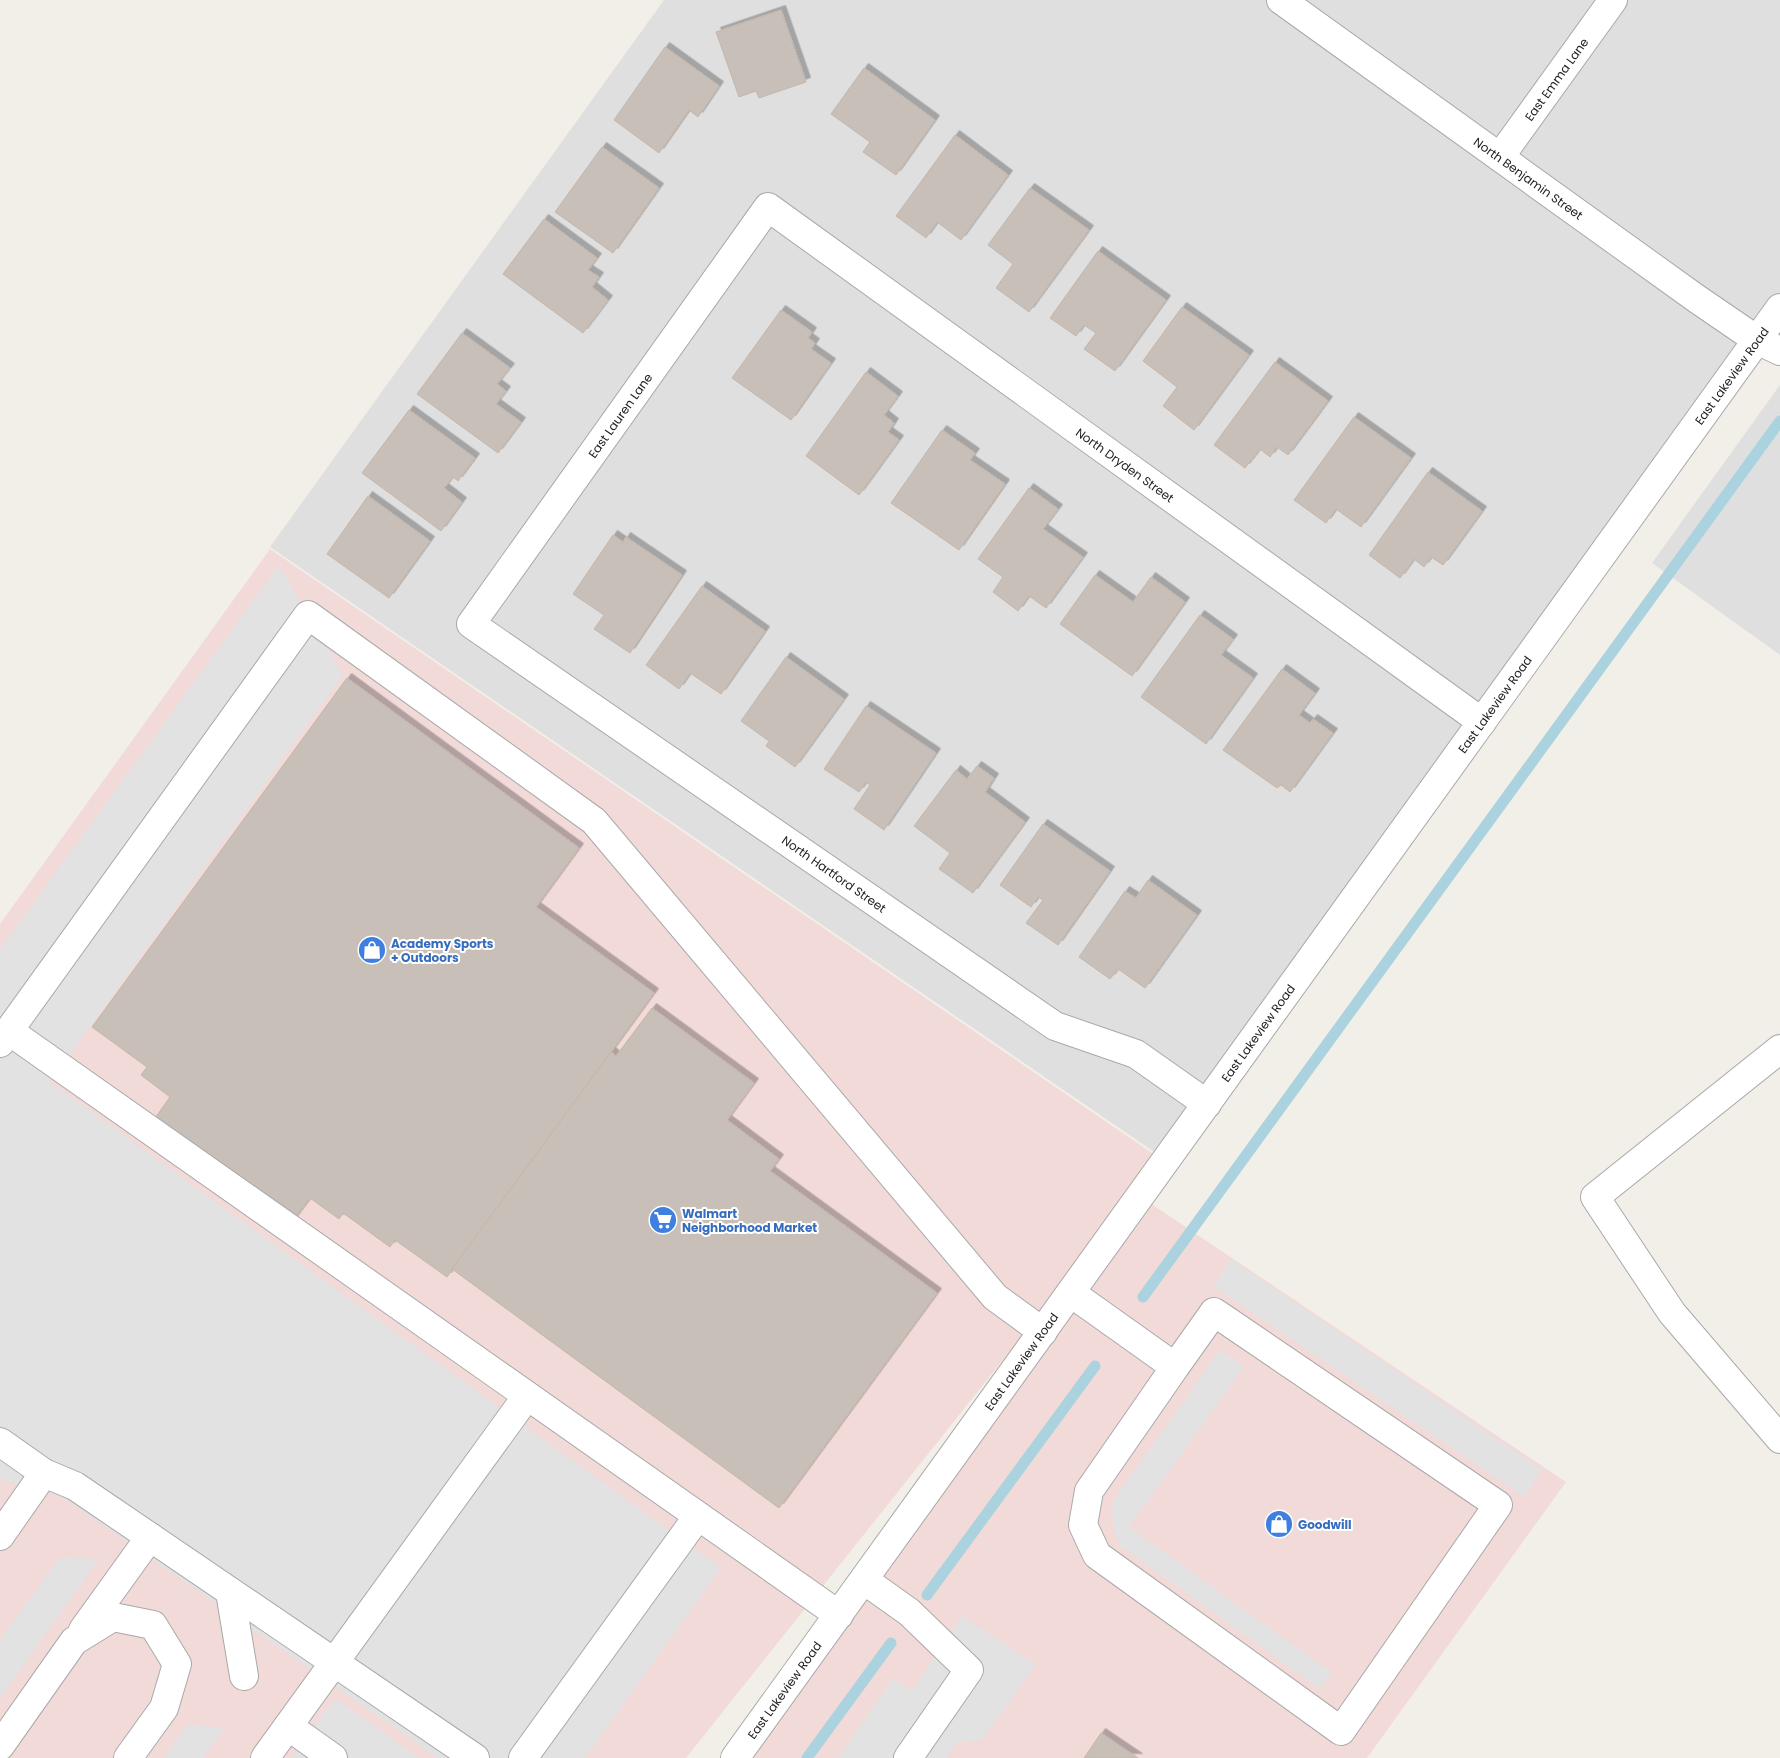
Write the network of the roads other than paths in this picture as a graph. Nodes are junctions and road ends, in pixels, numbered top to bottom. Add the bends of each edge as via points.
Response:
1 (1282, 0) edge
2 (1612, 0) edge
3 (1500, 157) junction
4 (768, 207) joint
5 (1780, 308) edge
6 (1768, 346) edge
7 (471, 624) joint
8 (1482, 722) junction
9 (5, 1037) edge
10 (1780, 1049) edge
11 (1207, 1104) junction
12 (1071, 1293) junction
13 (1042, 1332) junction
14 (1175, 1367) junction
15 (527, 1396) junction
16 (1780, 1439) edge
17 (0, 1442) edge
18 (44, 1473) junction
19 (698, 1516) junction
20 (0, 1536) edge
21 (150, 1537) junction
22 (864, 1580) junction
23 (116, 1584) junction
24 (230, 1592) junction
25 (838, 1615) junction
26 (153, 1625) junction
27 (74, 1641) junction
28 (334, 1662) junction
29 (244, 1676) dead end
30 (288, 1726) junction
31 (0, 1746) edge
32 (128, 1758) edge
33 (265, 1758) edge
34 (333, 1758) edge
35 (475, 1758) edge
36 (523, 1758) edge
37 (735, 1758) edge
38 (908, 1758) edge

1 - 3 street, North Benjamin Street
2 - 3 street, East Emma Lane
3 - 6 street, North Benjamin Street
4 - 7 street, East Lauren Lane
4 - 8 street, North Dryden Street
5 - 6 street, East Lakeview Road
6 - 8 street, East Lakeview Road
7 - 11 street, North Hartford Street via 1055,1026 1136,1054
8 - 11 street, East Lakeview Road
9 - 13 street via 308,615 594,820 996,1297
9 - 15 street
10 - 16 street via 1595,1196 1672,1313
11 - 12 street, East Lakeview Road
12 - 13 street, East Lakeview Road
12 - 14 street
13 - 22 street, East Lakeview Road
14 - 14 street via 1214,1312 1498,1506 1341,1731 1097,1555 1090,1540 1084,1525 1089,1491
15 - 19 street
15 - 28 street
17 - 18 street
18 - 20 street
18 - 21 street via 75,1486
19 - 25 street
19 - 36 street
21 - 23 street
21 - 24 street
22 - 25 street, East Lakeview Road
22 - 38 street via 909,1612 969,1670
23 - 26 street
23 - 27 street
24 - 28 street
24 - 29 street
25 - 37 street, East Lakeview Road
26 - 27 street via 113,1617
26 - 32 street via 177,1664 164,1708
27 - 31 street
28 - 30 street
28 - 35 street
30 - 33 street
30 - 34 street

